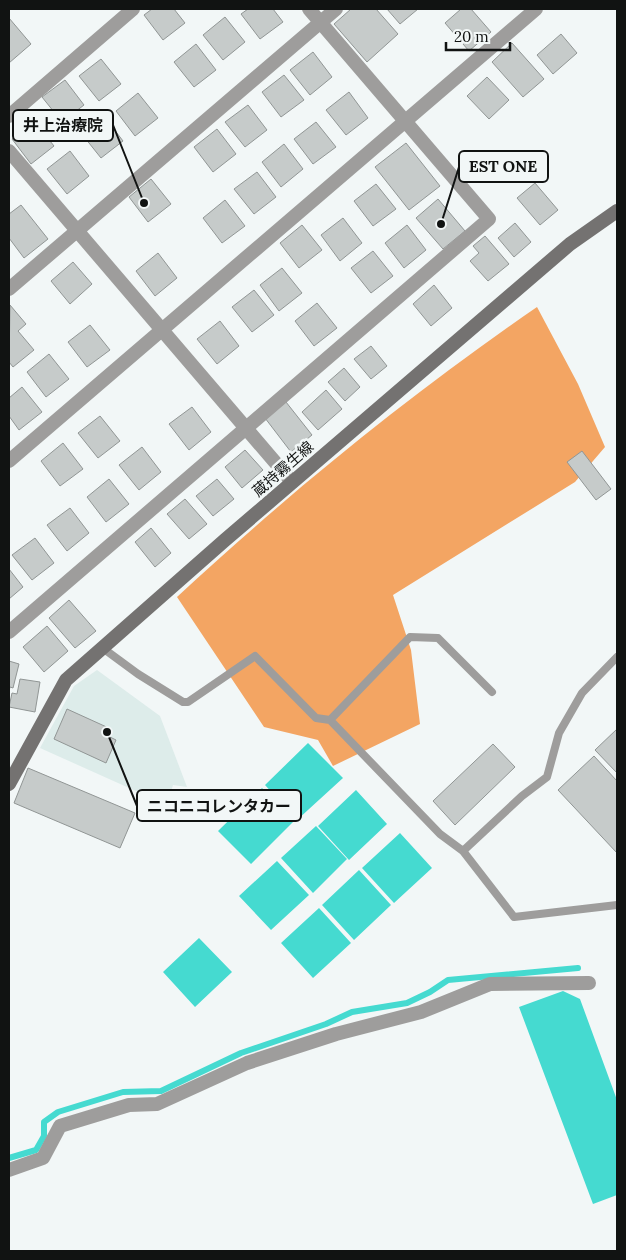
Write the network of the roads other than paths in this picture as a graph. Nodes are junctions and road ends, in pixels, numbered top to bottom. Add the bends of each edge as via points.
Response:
1 (133, 9) edge
2 (308, 9) edge
3 (336, 9) edge
4 (536, 9) edge
5 (320, 22) junction
6 (9, 116) edge
7 (406, 120) junction
8 (9, 151) edge
9 (617, 211) edge
10 (77, 230) junction
11 (9, 289) edge
12 (161, 330) junction
13 (247, 428) junction
14 (9, 461) edge
15 (292, 482) junction
16 (9, 632) edge
17 (104, 649) junction
18 (617, 656) edge
19 (492, 692) dead end
20 (330, 720) junction
21 (9, 784) edge
22 (463, 851) junction
23 (617, 905) edge
24 (589, 983) dead end
25 (9, 1170) edge

1 - 6 street
2 - 5 street
3 - 5 street
4 - 7 street
5 - 7 street
5 - 10 street
7 - 12 street
7 - 13 street via 489,219
8 - 10 street
9 - 15 main road, 蔵持霧生線 via 570,244
10 - 11 street
10 - 12 street
12 - 13 street
12 - 14 street
13 - 15 street
13 - 16 street
15 - 17 main road, 蔵持霧生線
17 - 20 lane via 138,674 188,702 255,656 316,718
17 - 21 main road, 蔵持霧生線 via 66,680
18 - 22 lane via 582,693 559,733 547,777
19 - 20 lane via 438,638 410,637
20 - 22 lane via 440,834
22 - 23 lane via 514,917
24 - 25 street via 490,984 421,1012 336,1034 246,1063 157,1104 129,1106 60,1126 44,1158

